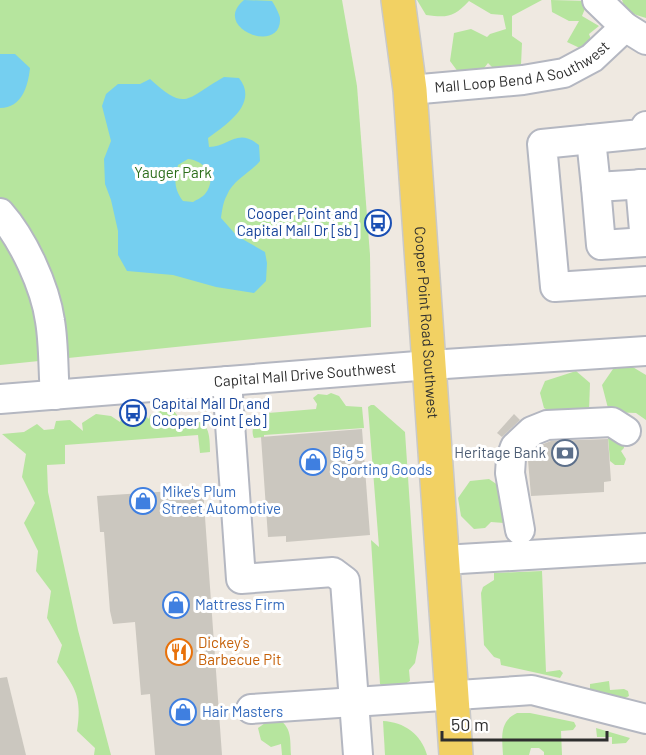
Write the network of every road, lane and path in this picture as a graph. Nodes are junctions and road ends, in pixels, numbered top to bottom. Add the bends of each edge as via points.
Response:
1 (398, 0) edge
2 (597, 0) edge
3 (635, 34) edge
4 (410, 90) junction
5 (644, 132) edge
6 (591, 139) junction
7 (643, 184) edge
8 (596, 187) junction
9 (0, 213) edge
10 (646, 242) edge
11 (646, 281) edge
12 (646, 351) edge
13 (430, 365) junction
14 (227, 381) junction
15 (55, 395) junction
16 (0, 399) edge
17 (626, 430) dead end
18 (520, 530) dead end
19 (646, 548) edge
20 (443, 560) junction
21 (452, 696) junction
22 (354, 702) junction
23 (251, 709) dead end
24 (646, 719) edge
25 (358, 755) edge
26 (456, 755) edge

1 - 4 main road, Cooper Point Road Southwest
2 - 3 street
3 - 4 street, Mall Loop Bend A Southwest via 564,73
4 - 13 main road, Cooper Point Road Southwest
5 - 6 street
6 - 8 street
6 - 11 street via 542,144 555,287
7 - 8 street
7 - 10 street
8 - 10 street via 601,245
9 - 15 street via 11,226 43,290 50,321
12 - 13 street, Capital Mall Drive Southwest
13 - 14 street, Capital Mall Drive Southwest
13 - 20 main road, Cooper Point Road Southwest
14 - 15 street, Capital Mall Drive Southwest
14 - 22 street via 241,579 333,572 345,581
15 - 16 street, Capital Mall Drive Southwest
17 - 18 street via 612,422 547,425 532,430 515,447 511,458
19 - 20 street
20 - 21 main road, Cooper Point Road Southwest
21 - 22 street
21 - 24 street via 532,690
21 - 26 main road, Cooper Point Road Southwest
22 - 23 street
22 - 25 street

